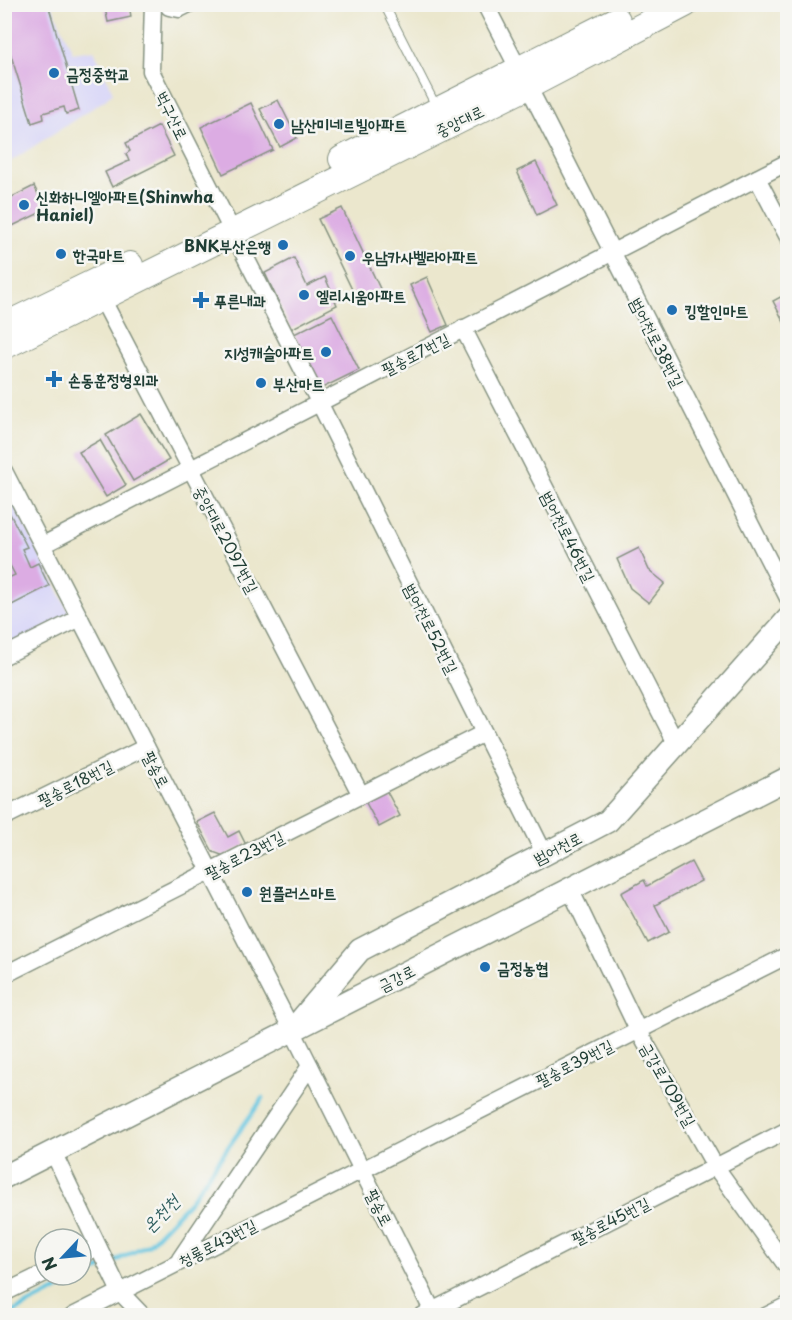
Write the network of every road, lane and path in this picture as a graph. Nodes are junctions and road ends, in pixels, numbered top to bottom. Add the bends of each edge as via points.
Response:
1 (153, 4) edge
2 (169, 4) edge
3 (189, 4) edge
4 (384, 4) edge
5 (485, 4) edge
6 (647, 4) edge
7 (685, 4) edge
8 (523, 78) junction
9 (438, 110) junction
10 (788, 162) edge
11 (757, 178) junction
12 (228, 226) junction
13 (788, 237) edge
14 (612, 252) junction
15 (98, 290) junction
16 (4, 326) edge
17 (463, 328) junction
18 (4, 346) edge
19 (319, 402) junction
20 (191, 469) junction
21 (4, 471) edge
22 (42, 545) junction
23 (788, 598) edge
24 (80, 618) junction
25 (788, 619) edge
26 (4, 656) edge
27 (484, 733) junction
28 (676, 743) junction
29 (146, 747) junction
30 (788, 778) edge
31 (361, 795) junction
32 (4, 817) edge
33 (544, 853) junction
34 (210, 871) junction
35 (570, 889) junction
36 (788, 955) edge
37 (4, 975) edge
38 (292, 1030) junction
39 (638, 1030) junction
40 (310, 1066) junction
41 (788, 1130) edge
42 (53, 1152) junction
43 (715, 1166) junction
44 (362, 1170) junction
45 (4, 1177) edge
46 (99, 1250) junction
47 (93, 1252) edge
48 (178, 1261) junction
49 (788, 1268) edge
50 (33, 1279) edge
51 (117, 1286) junction
52 (4, 1293) edge
53 (788, 1305) edge
54 (429, 1314) edge
55 (73, 1316) edge
56 (143, 1316) edge
57 (766, 1316) edge

1 - 12 street, 벅구산로 via 151,71
2 - 3 street via 179,9
4 - 9 lane, 중앙대로
5 - 8 street
6 - 8 main road, 중앙대로
7 - 8 main road, 중앙대로
8 - 9 main road, 중앙대로
8 - 12 main road, 중앙대로
8 - 14 street, 범어천로38번길
9 - 12 main road, 중앙대로
10 - 11 street, 팔송로7번길
11 - 13 street
11 - 14 street, 팔송로7번길
12 - 15 main road, 중앙대로
12 - 19 street
14 - 17 street, 팔송로7번길
14 - 23 street, 범어천로38번길
15 - 16 main road, 중앙대로
15 - 18 main road, 중앙대로
15 - 20 street, 중앙대로2097번길
17 - 19 street, 팔송로7번길
17 - 28 street, 범어천로46번길
19 - 20 street, 팔송로7번길
19 - 27 street, 범어천로52번길
20 - 22 street, 팔송로7번길
20 - 31 street, 중앙대로2097번길
21 - 22 street, 팔송로
22 - 24 street, 팔송로
24 - 26 street
24 - 29 street, 팔송로
25 - 28 street, 범어천로
27 - 31 street, 팔송로23번길
27 - 33 street, 범어천로52번길
28 - 33 street, 범어천로 via 608,821
29 - 32 street, 팔송로18번길
29 - 34 street, 팔송로
30 - 35 street, 금강로
31 - 34 street, 팔송로23번길
33 - 38 street, 범어천로 via 360,950
34 - 37 street, 팔송로23번길
34 - 38 street, 팔송로
35 - 38 street, 금강로
35 - 39 street, 금강로709번길
36 - 39 street, 팔송로39번길
38 - 40 street, 팔송로
38 - 42 street, 금강로
39 - 43 street, 금강로709번길
39 - 44 street, 팔송로39번길
40 - 44 street, 팔송로
40 - 48 street
41 - 43 street, 팔송로45번길
42 - 45 street, 금강로
42 - 46 street
43 - 49 street, 금강로709번길
43 - 54 street, 팔송로45번길
44 - 48 street, 청룡로43번길
44 - 54 street, 팔송로
46 - 47 street
46 - 51 street
48 - 51 street, 청룡로43번길
50 - 52 street
51 - 55 street, 청룡로43번길
51 - 56 street
53 - 57 street

